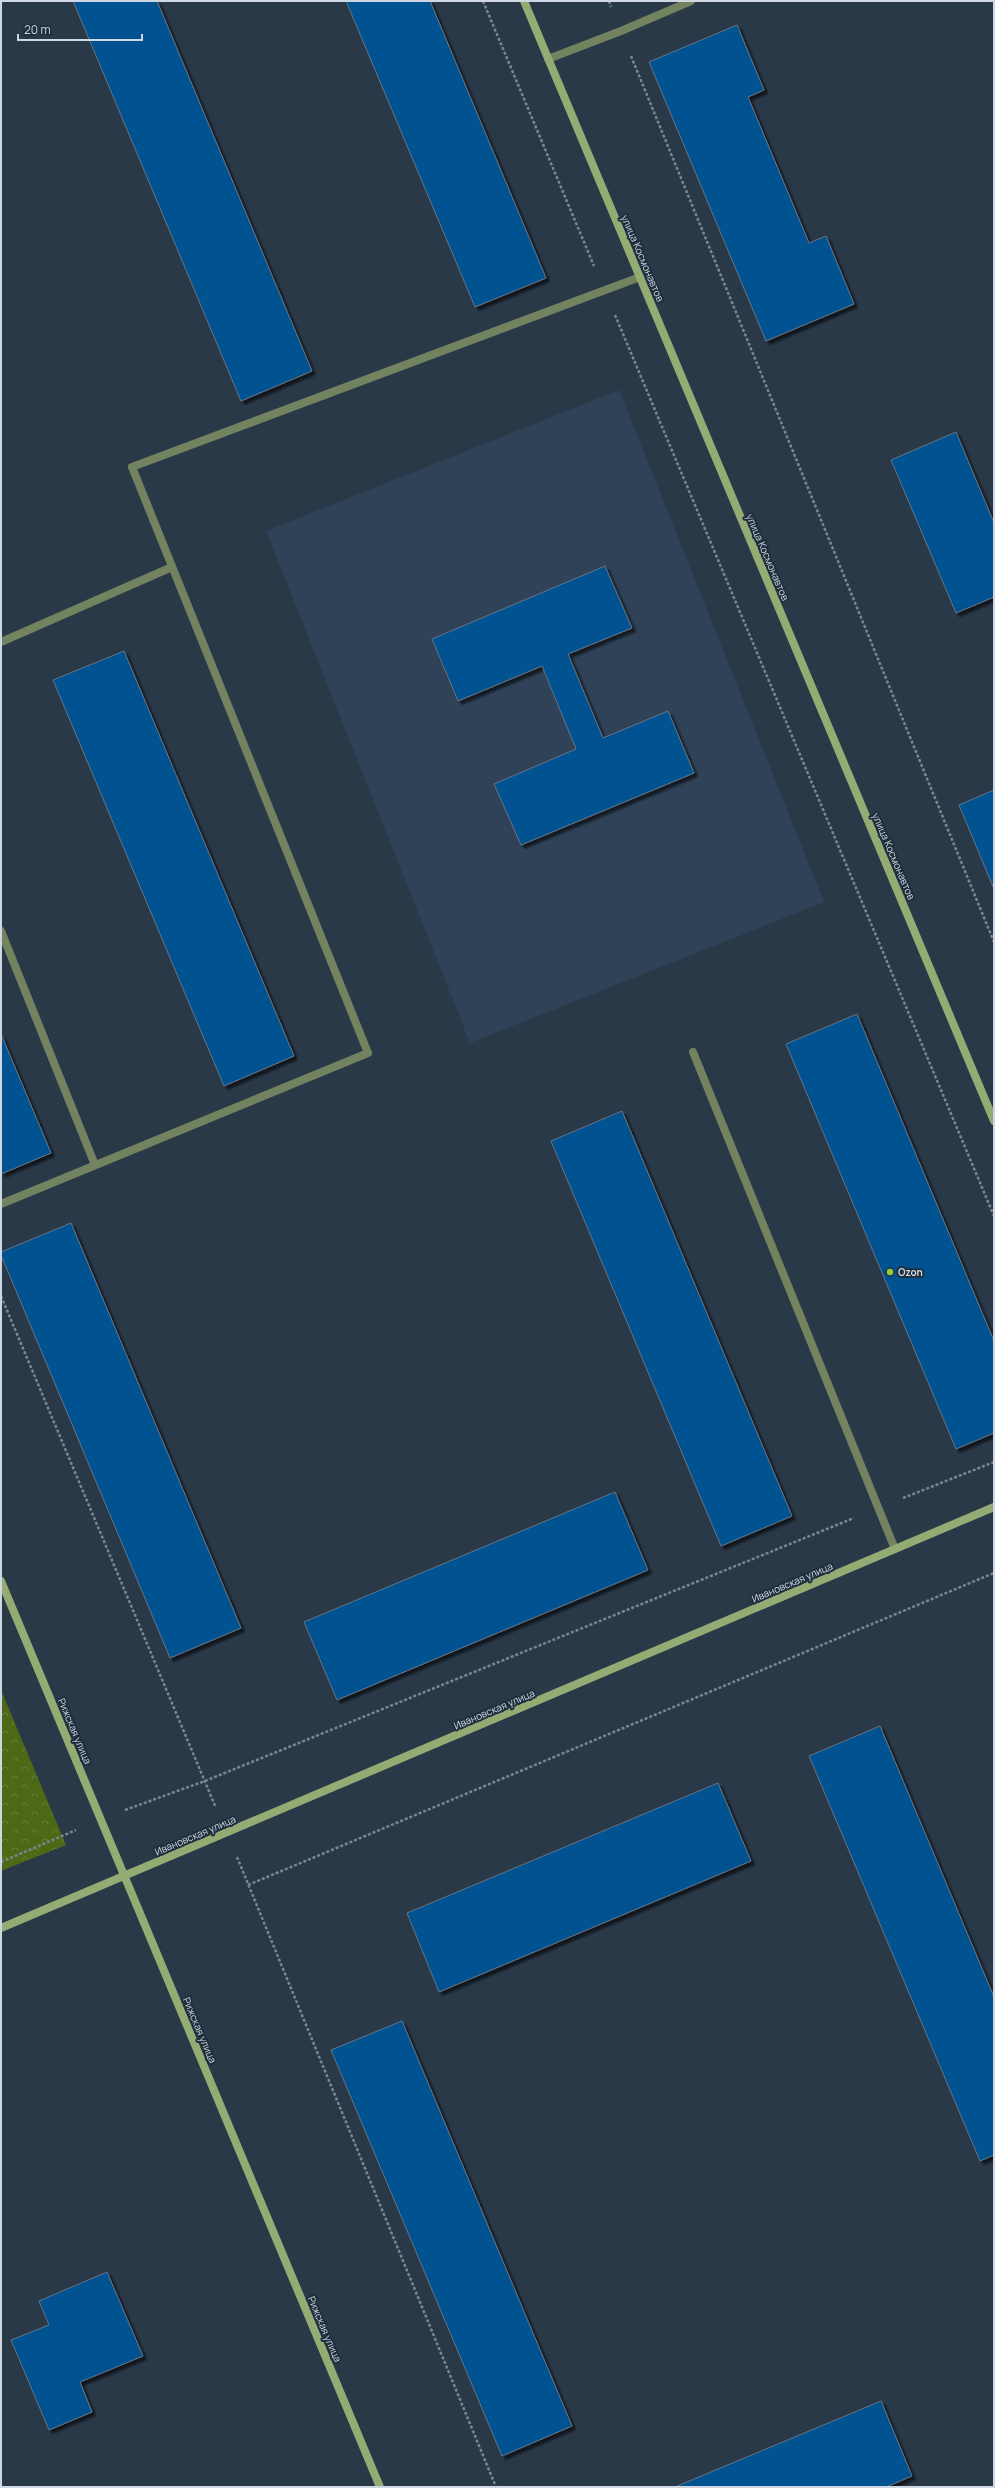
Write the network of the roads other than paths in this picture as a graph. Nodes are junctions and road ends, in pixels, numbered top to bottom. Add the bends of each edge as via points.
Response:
1 (524, 1) edge
2 (691, 1) edge
3 (548, 59) junction
4 (640, 277) junction
5 (172, 567) junction
6 (1, 642) edge
7 (1, 931) edge
8 (692, 1052) dead end
9 (994, 1121) edge
10 (95, 1166) junction
11 (1, 1204) edge
12 (994, 1507) edge
13 (895, 1549) junction
14 (1, 1581) edge
15 (124, 1876) junction
16 (1, 1928) edge
17 (380, 2487) edge

1 - 3 street, улица Космонавтов
2 - 3 lane
3 - 4 street, улица Космонавтов
4 - 5 lane via 132,467
4 - 9 street, улица Космонавтов
5 - 6 lane
5 - 10 lane via 368,1053
7 - 10 lane
8 - 13 lane
10 - 11 lane
12 - 13 street, Ивановская улица
13 - 15 street, Ивановская улица
14 - 15 street, Рижская улица
15 - 16 street, Ивановская улица
15 - 17 street, Рижская улица

